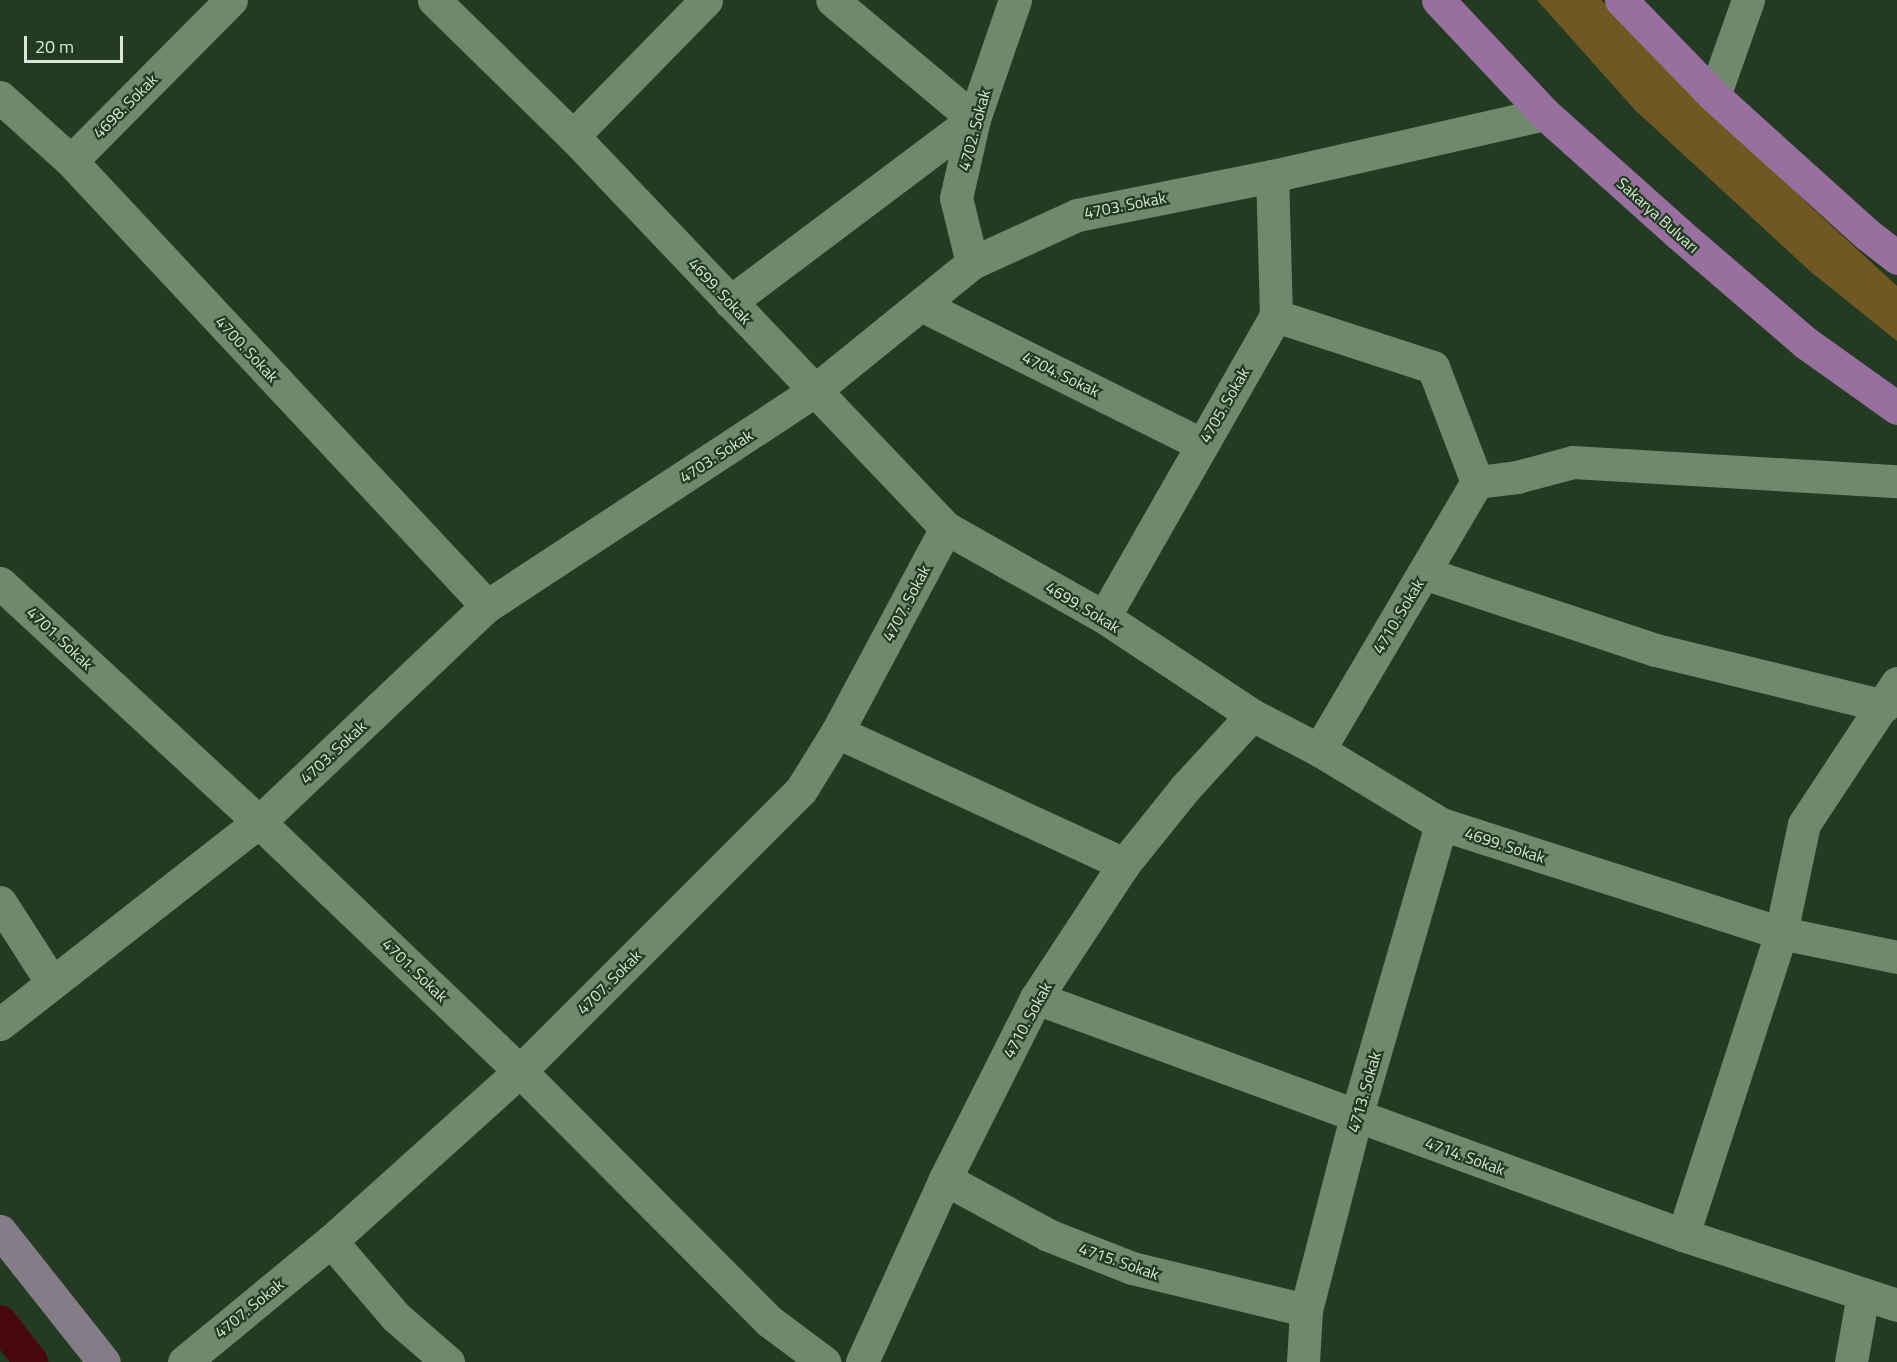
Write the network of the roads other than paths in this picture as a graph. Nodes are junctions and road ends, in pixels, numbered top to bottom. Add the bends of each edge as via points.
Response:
1 (231, 0) edge
2 (434, 0) edge
3 (706, 0) edge
4 (832, 0) edge
5 (1015, 0) edge
6 (1438, 0) edge
7 (1621, 0) edge
8 (1748, 0) edge
9 (1714, 96) junction
10 (0, 97) edge
11 (1545, 114) junction
12 (974, 119) junction
13 (573, 136) junction
14 (71, 161) junction
15 (1272, 176) junction
16 (1897, 258) edge
17 (972, 263) junction
18 (730, 302) junction
19 (921, 305) junction
20 (1276, 316) junction
21 (814, 391) junction
22 (1897, 408) edge
23 (1201, 444) junction
24 (1897, 481) edge
25 (1477, 482) junction
26 (946, 528) junction
27 (1424, 573) junction
28 (0, 583) edge
29 (487, 606) junction
30 (1104, 617) junction
31 (1890, 694) edge
32 (1252, 716) junction
33 (837, 732) junction
34 (1319, 750) junction
35 (259, 822) junction
36 (1441, 824) junction
37 (1124, 864) junction
38 (0, 902) edge
39 (1781, 933) junction
40 (1897, 957) edge
41 (52, 983) junction
42 (1036, 998) junction
43 (0, 1024) edge
44 (520, 1071) junction
45 (1356, 1117) junction
46 (945, 1179) junction
47 (0, 1231) edge
48 (1683, 1235) junction
49 (331, 1241) junction
50 (1863, 1294) junction
51 (1897, 1305) edge
52 (1306, 1310) junction
53 (104, 1362) edge
54 (184, 1362) edge
55 (448, 1362) edge
56 (824, 1362) edge
57 (862, 1362) edge
58 (1303, 1362) edge
59 (1851, 1362) edge

1 - 14 street, 4698. Sokak
2 - 13 street, 4699. Sokak
3 - 13 street
4 - 12 street
5 - 12 street, 4702. Sokak
6 - 11 main road, Sakarya Bulvarı
7 - 9 main road
8 - 9 street
9 - 16 main road
10 - 14 street, 4700. Sokak
11 - 15 street, 4703. Sokak
11 - 22 main road, Sakarya Bulvarı via 1806,343
12 - 17 street, 4702. Sokak via 956,198
12 - 18 street
13 - 18 street, 4699. Sokak
14 - 29 street, 4700. Sokak
15 - 17 street, 4703. Sokak via 1077,215
15 - 20 street
17 - 19 street, 4703. Sokak
18 - 21 street, 4699. Sokak
19 - 21 street, 4703. Sokak
19 - 23 street, 4704. Sokak
20 - 23 street, 4705. Sokak
20 - 25 street via 1433,368
21 - 26 street, 4699. Sokak
21 - 29 street, 4703. Sokak
23 - 30 street, 4705. Sokak
24 - 25 street via 1573,462 1517,477
25 - 27 street, 4710. Sokak
26 - 30 street, 4699. Sokak
26 - 33 street, 4707. Sokak
27 - 31 street via 1656,650
27 - 34 street, 4710. Sokak
28 - 35 street, 4701. Sokak
29 - 35 street, 4703. Sokak
30 - 32 street, 4699. Sokak
31 - 39 street via 1804,824
32 - 34 street, 4699. Sokak
32 - 37 street, 4710. Sokak via 1185,788
33 - 37 street
33 - 44 street, 4707. Sokak via 801,790
34 - 36 street, 4699. Sokak
35 - 41 street, 4703. Sokak
35 - 44 street, 4701. Sokak
36 - 39 street, 4699. Sokak
36 - 45 street, 4713. Sokak
37 - 42 street, 4710. Sokak
38 - 41 street
39 - 40 street, 4699. Sokak
39 - 48 street
41 - 43 street, 4703. Sokak
42 - 45 street, 4714. Sokak
42 - 46 street, 4710. Sokak
44 - 49 street, 4707. Sokak
44 - 56 street, 4701. Sokak via 769,1321
45 - 48 street, 4714. Sokak
45 - 52 street, 4713. Sokak
46 - 52 street, 4715. Sokak via 1048,1235 1132,1268
46 - 57 street, 4710. Sokak
47 - 53 street
48 - 50 street, 4714. Sokak
49 - 54 street, 4707. Sokak
49 - 55 street via 396,1317
50 - 51 street, 4714. Sokak
50 - 59 street
52 - 58 street, 4713. Sokak

